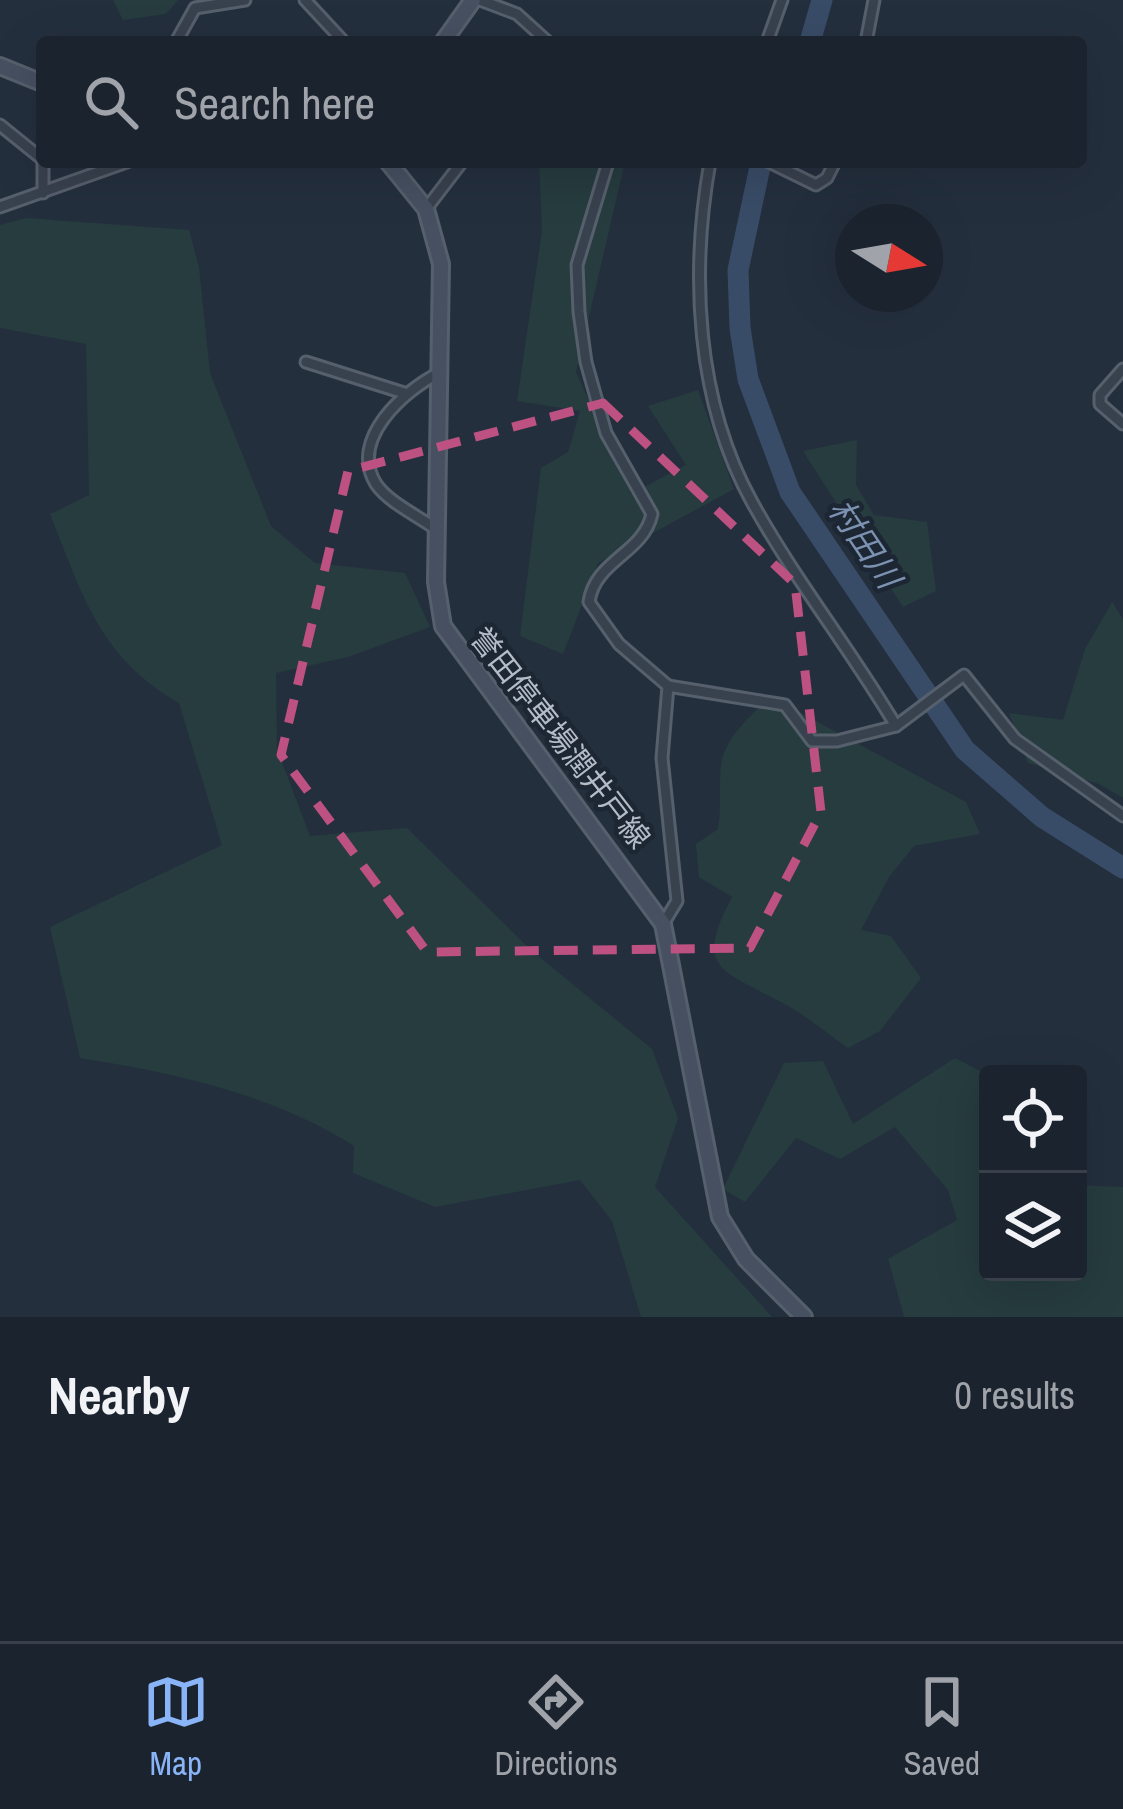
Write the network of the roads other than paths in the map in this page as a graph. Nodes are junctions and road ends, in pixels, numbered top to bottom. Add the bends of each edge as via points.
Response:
1 (245, 0) edge
2 (305, 0) edge
3 (477, 0) edge
4 (782, 0) edge
5 (874, 0) edge
6 (179, 36) edge
7 (338, 36) edge
8 (448, 36) edge
9 (541, 36) edge
10 (769, 36) edge
11 (867, 36) edge
12 (0, 66) edge
13 (36, 81) edge
14 (0, 125) edge
15 (36, 155) edge
16 (42, 168) edge
17 (111, 168) edge
18 (393, 168) edge
19 (457, 168) edge
20 (606, 168) edge
21 (709, 168) edge
22 (783, 168) edge
23 (832, 168) edge
24 (43, 193) junction
25 (0, 207) edge
26 (426, 209) junction
27 (306, 362) dead end
28 (1123, 369) edge
29 (439, 374) junction
30 (404, 393) junction
31 (1123, 424) edge
32 (436, 529) junction
33 (668, 686) junction
34 (896, 726) junction
35 (1123, 816) edge
36 (664, 924) junction
37 (804, 1317) edge

1 - 6 street via 195,8
2 - 7 street
3 - 8 main road
3 - 9 street via 517,14
4 - 10 street
5 - 11 street
12 - 13 main road
14 - 15 street
16 - 24 street
17 - 24 street
18 - 26 main road, 誉田停車場潤井戸線
19 - 26 street
20 - 33 street via 578,265 584,346 606,433 652,514 644,535 596,578 589,602 619,644
21 - 34 street via 698,284 709,375 730,447 749,498
22 - 23 street via 815,185
24 - 25 street
26 - 29 main road, 誉田停車場潤井戸線 via 441,264
27 - 30 street
28 - 31 street via 1100,395
29 - 30 street
29 - 32 main road, 誉田停車場潤井戸線
30 - 32 street via 379,428 372,473 387,495
32 - 36 main road, 誉田停車場潤井戸線 via 439,613 449,640
33 - 34 street via 785,705 808,737 824,743
33 - 36 street via 662,758 677,901
34 - 35 street via 964,676 1015,739
36 - 37 main road, 誉田停車場潤井戸線 via 720,1217 746,1259

